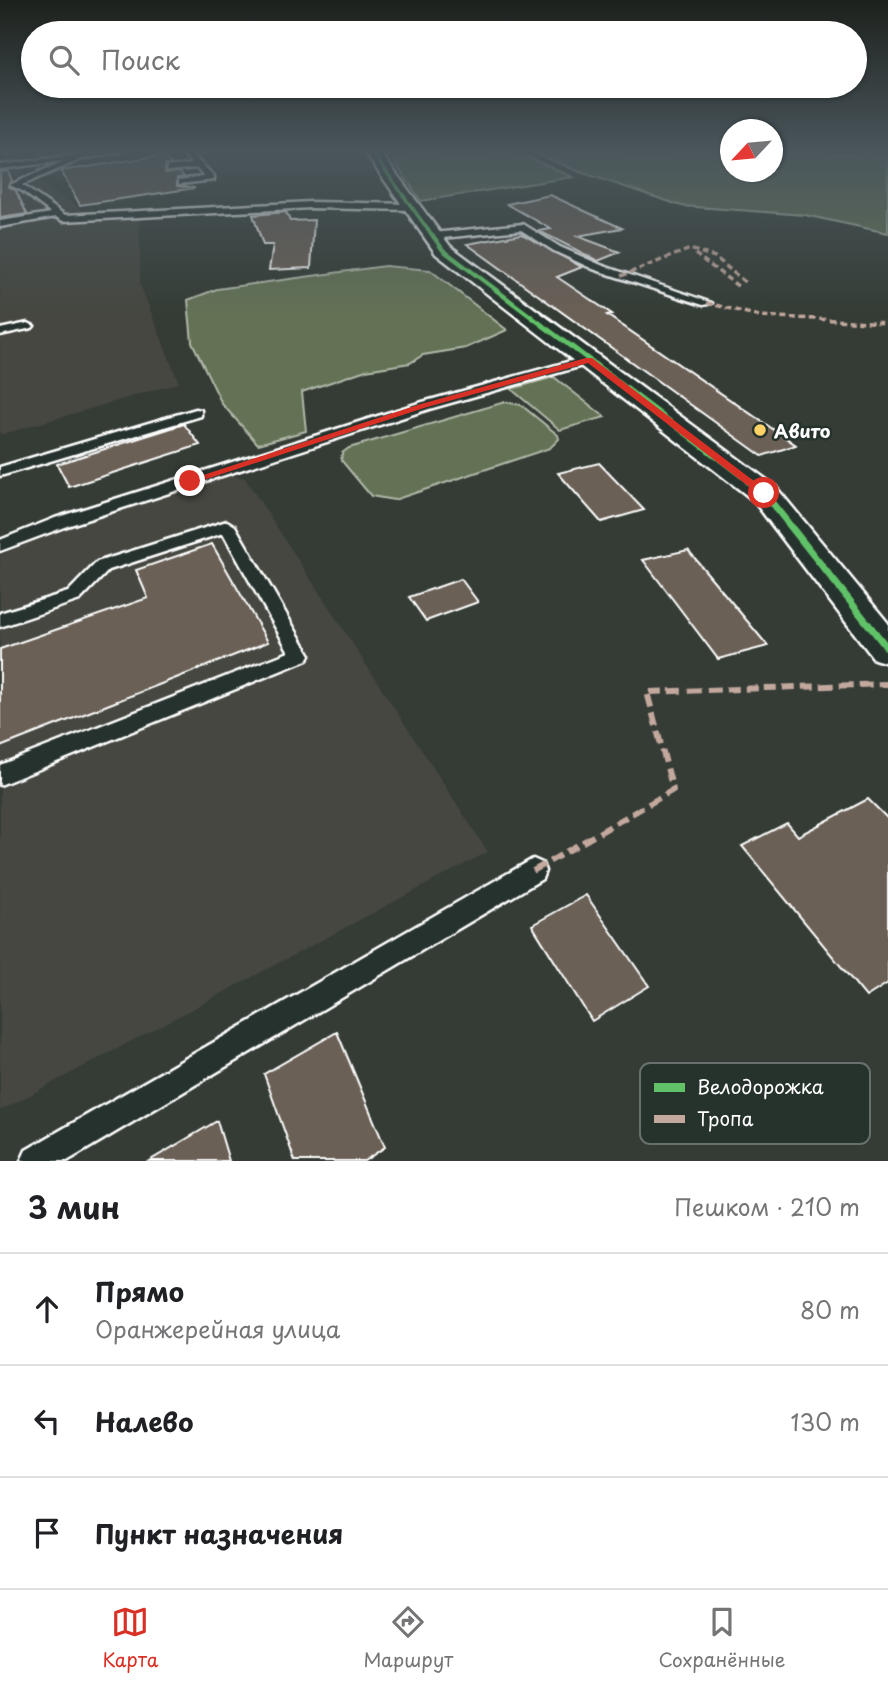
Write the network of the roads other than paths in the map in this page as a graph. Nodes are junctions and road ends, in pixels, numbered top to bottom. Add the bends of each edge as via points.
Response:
1 (48, 206) edge
2 (289, 206) edge
3 (371, 206) edge
4 (413, 207) joint
5 (59, 214) junction
6 (0, 224) edge
7 (433, 236) junction
8 (707, 303) dead end
9 (28, 326) dead end
10 (0, 332) edge
11 (589, 360) junction
12 (196, 413) dead end
13 (0, 472) edge
14 (0, 546) edge
15 (0, 620) edge
16 (888, 649) edge
17 (0, 775) edge
18 (533, 871) dead end
19 (37, 1161) edge

1 - 5 lane
2 - 5 lane via 64,218
3 - 4 lane
4 - 7 street
5 - 6 lane
7 - 8 lane via 523,227 597,267
7 - 11 street via 443,250
9 - 10 lane
11 - 14 lane via 424,406 61,522
11 - 16 street via 764,493
12 - 13 lane
15 - 17 lane via 74,596 103,566 227,526 300,655
18 - 19 lane

